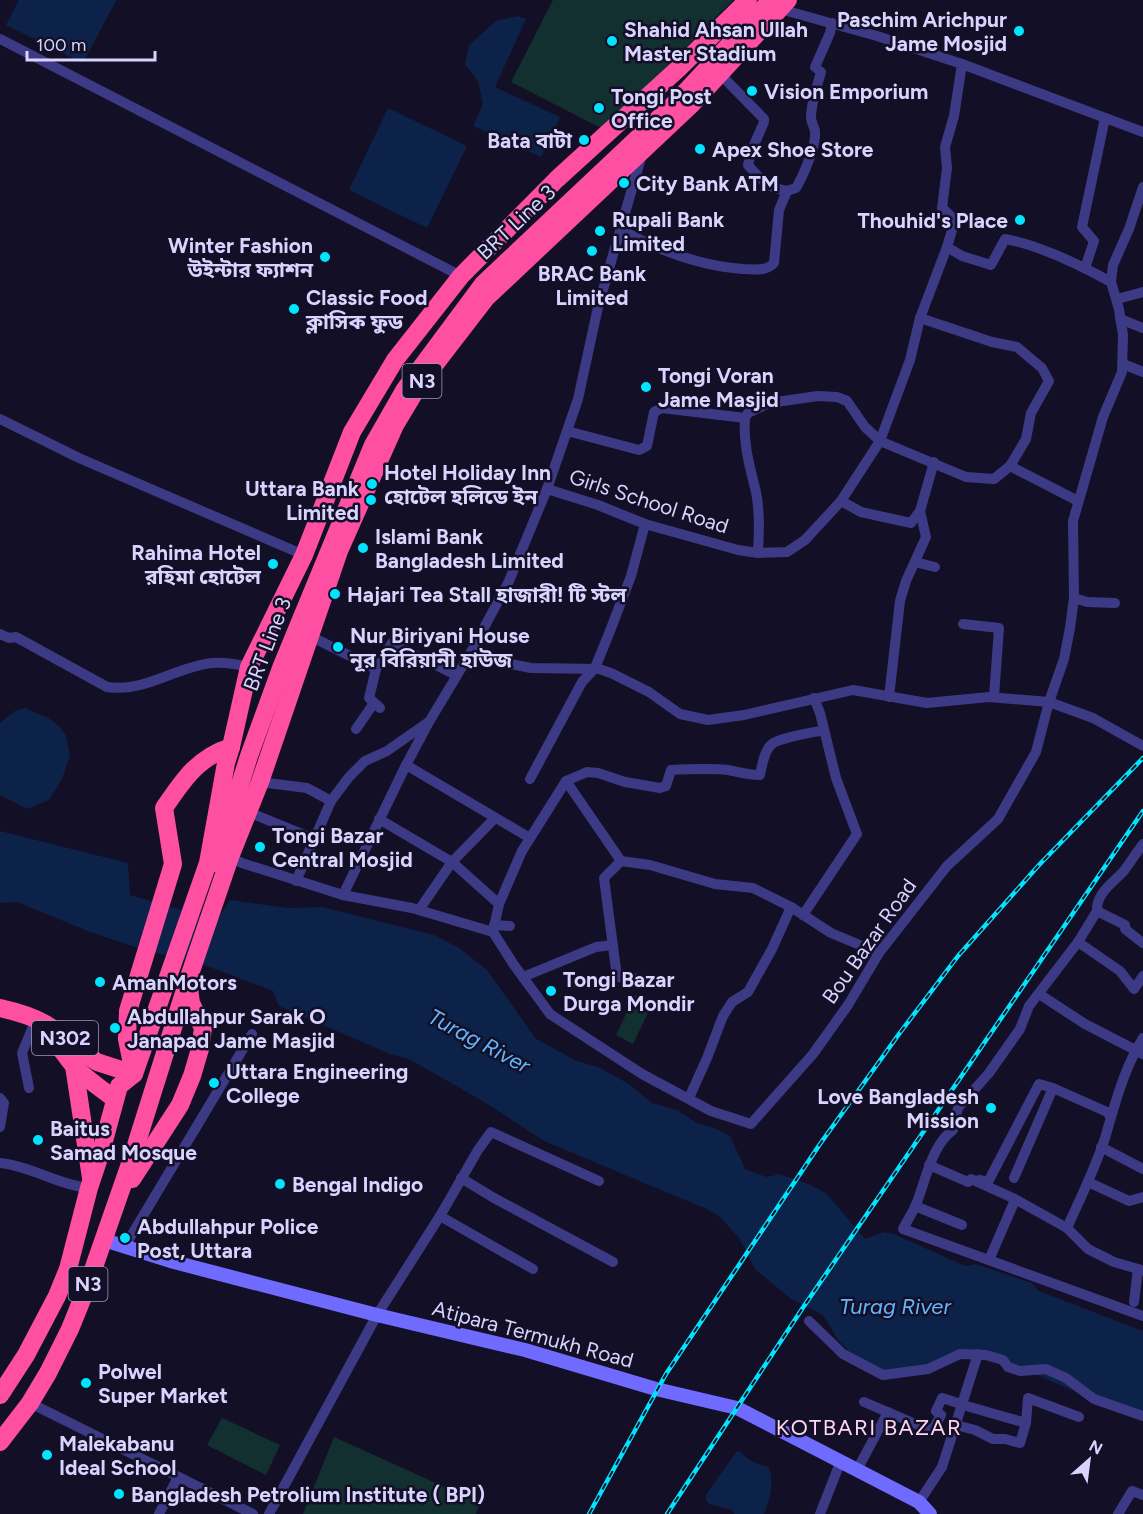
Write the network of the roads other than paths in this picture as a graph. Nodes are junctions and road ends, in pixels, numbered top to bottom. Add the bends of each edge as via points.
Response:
1 (748, 0) edge
2 (780, 3) edge
3 (832, 23) junction
4 (0, 39) edge
5 (962, 64) junction
6 (720, 74) junction
7 (639, 105) junction
8 (1105, 118) junction
9 (1143, 132) edge
10 (640, 144) junction
11 (1143, 188) edge
12 (787, 191) junction
13 (621, 230) junction
14 (947, 247) junction
15 (1085, 268) junction
16 (461, 276) junction
17 (1111, 282) junction
18 (1143, 292) edge
19 (1117, 299) junction
20 (920, 318) junction
21 (1120, 318) junction
22 (1143, 328) edge
23 (1123, 364) junction
24 (1143, 372) edge
25 (745, 418) junction
26 (0, 420) edge
27 (567, 431) junction
28 (880, 441) junction
29 (934, 462) junction
30 (1010, 466) junction
31 (547, 489) junction
32 (841, 501) junction
33 (1078, 501) junction
34 (920, 511) junction
35 (645, 524) junction
36 (758, 553) junction
37 (304, 555) junction
38 (915, 562) junction
39 (935, 567) dead end
40 (1074, 598) junction
41 (1115, 603) dead end
42 (963, 624) dead end
43 (0, 634) edge
44 (310, 636) junction
45 (471, 652) junction
46 (249, 668) junction
47 (595, 668) junction
48 (376, 669) junction
49 (456, 675) junction
50 (890, 697) junction
51 (994, 697) junction
52 (814, 698) junction
53 (1049, 702) junction
54 (429, 722) junction
55 (356, 729) dead end
56 (824, 731) junction
57 (1143, 746) edge
58 (231, 747) junction
59 (406, 765) junction
60 (530, 779) dead end
61 (566, 781) junction
62 (260, 782) junction
63 (331, 801) junction
64 (248, 813) junction
65 (495, 818) junction
66 (379, 819) junction
67 (530, 838) junction
68 (314, 839) junction
69 (1143, 844) edge
70 (621, 861) junction
71 (452, 862) junction
72 (228, 864) junction
73 (296, 881) junction
74 (343, 895) junction
75 (499, 904) junction
76 (791, 907) junction
77 (419, 910) junction
78 (1097, 911) junction
79 (803, 915) junction
80 (510, 926) dead end
81 (494, 928) junction
82 (1078, 942) junction
83 (1143, 943) edge
84 (613, 945) junction
85 (879, 953) junction
86 (180, 974) junction
87 (1143, 976) edge
88 (523, 977) junction
89 (662, 981) dead end
90 (1039, 994) junction
91 (0, 1008) edge
92 (0, 1017) edge
93 (32, 1029) junction
94 (252, 1034) dead end
95 (1143, 1038) edge
96 (74, 1047) junction
97 (1139, 1052) edge
98 (74, 1066) junction
99 (134, 1074) junction
100 (29, 1088) dead end
101 (1053, 1088) junction
102 (117, 1092) junction
103 (0, 1098) edge
104 (689, 1098) junction
105 (1110, 1116) junction
106 (0, 1127) edge
107 (1101, 1147) junction
108 (0, 1163) edge
109 (929, 1165) junction
110 (1143, 1169) edge
111 (460, 1178) junction
112 (1014, 1178) dead end
113 (970, 1179) junction
114 (599, 1181) dead end
115 (1088, 1182) junction
116 (90, 1184) junction
117 (1143, 1197) edge
118 (1015, 1200) junction
119 (116, 1204) junction
120 (915, 1206) junction
121 (440, 1216) junction
122 (962, 1225) dead end
123 (1067, 1228) junction
124 (104, 1240) junction
125 (125, 1246) junction
126 (989, 1260) junction
127 (613, 1262) dead end
128 (533, 1269) dead end
129 (1141, 1270) edge
130 (1134, 1302) dead end
131 (377, 1315) junction
132 (1143, 1316) edge
133 (809, 1321) dead end
134 (978, 1354) junction
135 (0, 1395) edge
136 (864, 1402) dead end
137 (30, 1403) junction
138 (962, 1405) junction
139 (888, 1412) junction
140 (1143, 1416) edge
141 (1079, 1417) dead end
142 (0, 1422) edge
143 (1026, 1423) junction
144 (956, 1425) junction
145 (0, 1442) edge
146 (840, 1463) junction
147 (857, 1470) junction
148 (178, 1477) junction
149 (1143, 1495) edge
150 (919, 1502) junction
151 (159, 1514) edge
152 (253, 1514) edge
153 (269, 1514) edge
154 (820, 1514) edge
155 (930, 1514) edge
156 (1118, 1514) edge

1 - 7 highway, N3
2 - 3 street
2 - 6 highway
2 - 10 highway, BRT Line 3, bridge via 677,101
3 - 5 street
3 - 12 street via 815,66 821,72 813,101 811,121 815,133 811,150 801,180 796,188
4 - 16 street
5 - 8 street
5 - 14 street, Girls School Road via 945,147 947,168 942,208 955,220
6 - 10 highway, bridge via 692,104
6 - 12 street via 764,118 748,165 774,189
7 - 10 street
7 - 16 highway, N3 via 557,179
8 - 9 street
8 - 15 street via 1082,227 1094,241
10 - 13 street
10 - 44 highway, N3 via 486,298 419,385 395,425 339,551
10 - 86 highway, BRT Line 3, bridge via 483,284 405,389 373,445 273,690
11 - 17 street via 1113,265
12 - 13 street via 779,210 774,263 760,270 696,262 648,245
13 - 27 street
14 - 15 street via 991,265 1005,239
14 - 20 street, Girls School Road
15 - 17 street
16 - 37 highway, N3 via 395,360 352,432
17 - 19 street, Bou Bazar Road
18 - 19 street
19 - 21 street, Bou Bazar Road
20 - 28 street, Girls School Road via 910,360
20 - 30 street via 1017,347 1042,368 1048,381 1035,403 1026,439
21 - 22 street
21 - 23 street, Bou Bazar Road
23 - 24 street
23 - 33 street, Bou Bazar Road
25 - 27 street via 662,408 654,412 647,446 639,450
25 - 28 street via 769,402 837,397 847,401
25 - 36 street via 748,464 758,511
26 - 37 street
27 - 31 street
28 - 29 street
28 - 32 street, Girls School Road
29 - 30 street via 966,477 994,479
29 - 34 street
30 - 33 street
31 - 35 street, Girls School Road
31 - 45 street via 508,581
32 - 34 street via 861,512 911,523
32 - 36 street, Girls School Road via 806,540 787,552
33 - 40 street, Bou Bazar Road via 1072,521
34 - 38 street via 926,537
35 - 36 street, Girls School Road
35 - 47 street via 631,576
37 - 46 highway, N3
38 - 39 street
38 - 50 street via 900,601
40 - 41 street
40 - 53 street, Bou Bazar Road via 1064,659
42 - 51 street via 999,628
43 - 46 street via 15,638 107,687 122,689 145,684 209,663 229,662
44 - 48 street
44 - 62 highway, N3
45 - 47 street via 531,668
45 - 49 street
46 - 58 highway, N3
47 - 52 street via 649,692 680,714 708,720
47 - 60 street via 582,682
48 - 49 street via 392,643
48 - 55 street via 369,698 377,706
49 - 54 street
50 - 51 street via 927,703
50 - 52 street via 853,690
51 - 53 street
52 - 56 street
53 - 57 street via 1093,718
53 - 85 street, Bou Bazar Road via 1036,752 998,819 947,866
54 - 59 street
54 - 63 street via 365,761
56 - 61 street via 773,743 765,754 760,775 714,769 671,770 666,786 660,788 598,772 586,772
56 - 79 street via 857,834
58 - 86 highway, N3
58 - 99 highway via 214,752 185,776 164,808 173,864 128,1011
59 - 65 street
59 - 66 street
61 - 67 street
61 - 70 street
62 - 63 street via 307,788
62 - 64 highway, N3
63 - 68 street
64 - 68 street
64 - 72 highway, N3
65 - 67 street
65 - 71 street
66 - 71 street
66 - 74 street
67 - 75 street
68 - 73 street
69 - 78 street via 1109,884 1096,903
70 - 76 street via 650,865 715,884 753,888
70 - 84 street via 604,878
71 - 75 street
71 - 77 street
72 - 73 street via 242,863
72 - 86 highway, N3
73 - 74 street
74 - 77 street
75 - 81 street
76 - 79 street
76 - 104 street via 748,992 732,1002 723,1016
77 - 81 street
78 - 82 street
78 - 83 street via 1121,922
79 - 85 street via 831,933
80 - 81 street
81 - 88 street
82 - 87 street via 1120,971 1134,989
82 - 90 street
84 - 88 street via 596,947
84 - 89 street via 617,977
85 - 104 street, Bou Bazar Road via 813,1054 751,1124 711,1111
86 - 99 highway, N3
86 - 119 highway, N3 via 145,1113
86 - 119 highway via 204,1028 192,1076 180,1105
86 - 142 highway, BRT Line 3 via 108,1197 59,1322 25,1390
88 - 104 street via 550,1014 642,1074
90 - 97 street
90 - 109 street via 989,1073 958,1108 953,1130
91 - 96 highway, N302 via 49,1024
92 - 93 highway, N302
93 - 98 highway, N302 via 60,1047
93 - 100 street via 22,1053
94 - 125 street
95 - 97 street
96 - 99 highway, N302 via 97,1062
96 - 102 highway, N302
97 - 105 street
98 - 102 highway, N302
98 - 116 highway
99 - 102 highway, N3
101 - 105 street
101 - 112 street
101 - 113 street via 1039,1084 988,1182
102 - 116 highway, N3
103 - 106 street via 4,1103
105 - 107 street
107 - 110 street
107 - 115 street
108 - 116 street via 71,1186
109 - 113 street via 968,1182
109 - 120 street
111 - 114 street via 491,1132
111 - 121 street
111 - 127 street
113 - 118 street
115 - 117 street via 1129,1201
115 - 123 street
116 - 135 highway, N3 via 78,1237 57,1296
118 - 123 street
118 - 126 street
119 - 124 highway, N3
120 - 122 street
120 - 126 street via 903,1228
121 - 128 street
121 - 131 street
123 - 129 street via 1088,1249
124 - 125 main road, Atipara Termukh Road
124 - 137 highway, N3 via 70,1329
125 - 131 main road, Atipara Termukh Road
126 - 132 street
129 - 130 street
131 - 146 main road, Atipara Termukh Road via 525,1350 736,1408
131 - 153 street
133 - 134 street via 843,1354 883,1375 928,1369 960,1354
134 - 138 street
134 - 140 street via 1003,1360 1008,1367 1020,1371 1046,1369 1094,1399
136 - 139 street
137 - 145 highway, N3
137 - 148 street
138 - 139 street via 942,1398 936,1411 941,1415 932,1431
138 - 143 street
138 - 144 street
139 - 147 street
141 - 143 street via 1028,1398
143 - 144 street via 1020,1443 993,1439
144 - 150 street via 942,1467
146 - 147 main road, Atipara Termukh Road
146 - 154 street
147 - 150 main road, Atipara Termukh Road
148 - 151 street
148 - 152 street
149 - 156 street via 1132,1491
150 - 155 main road, Atipara Termukh Road

